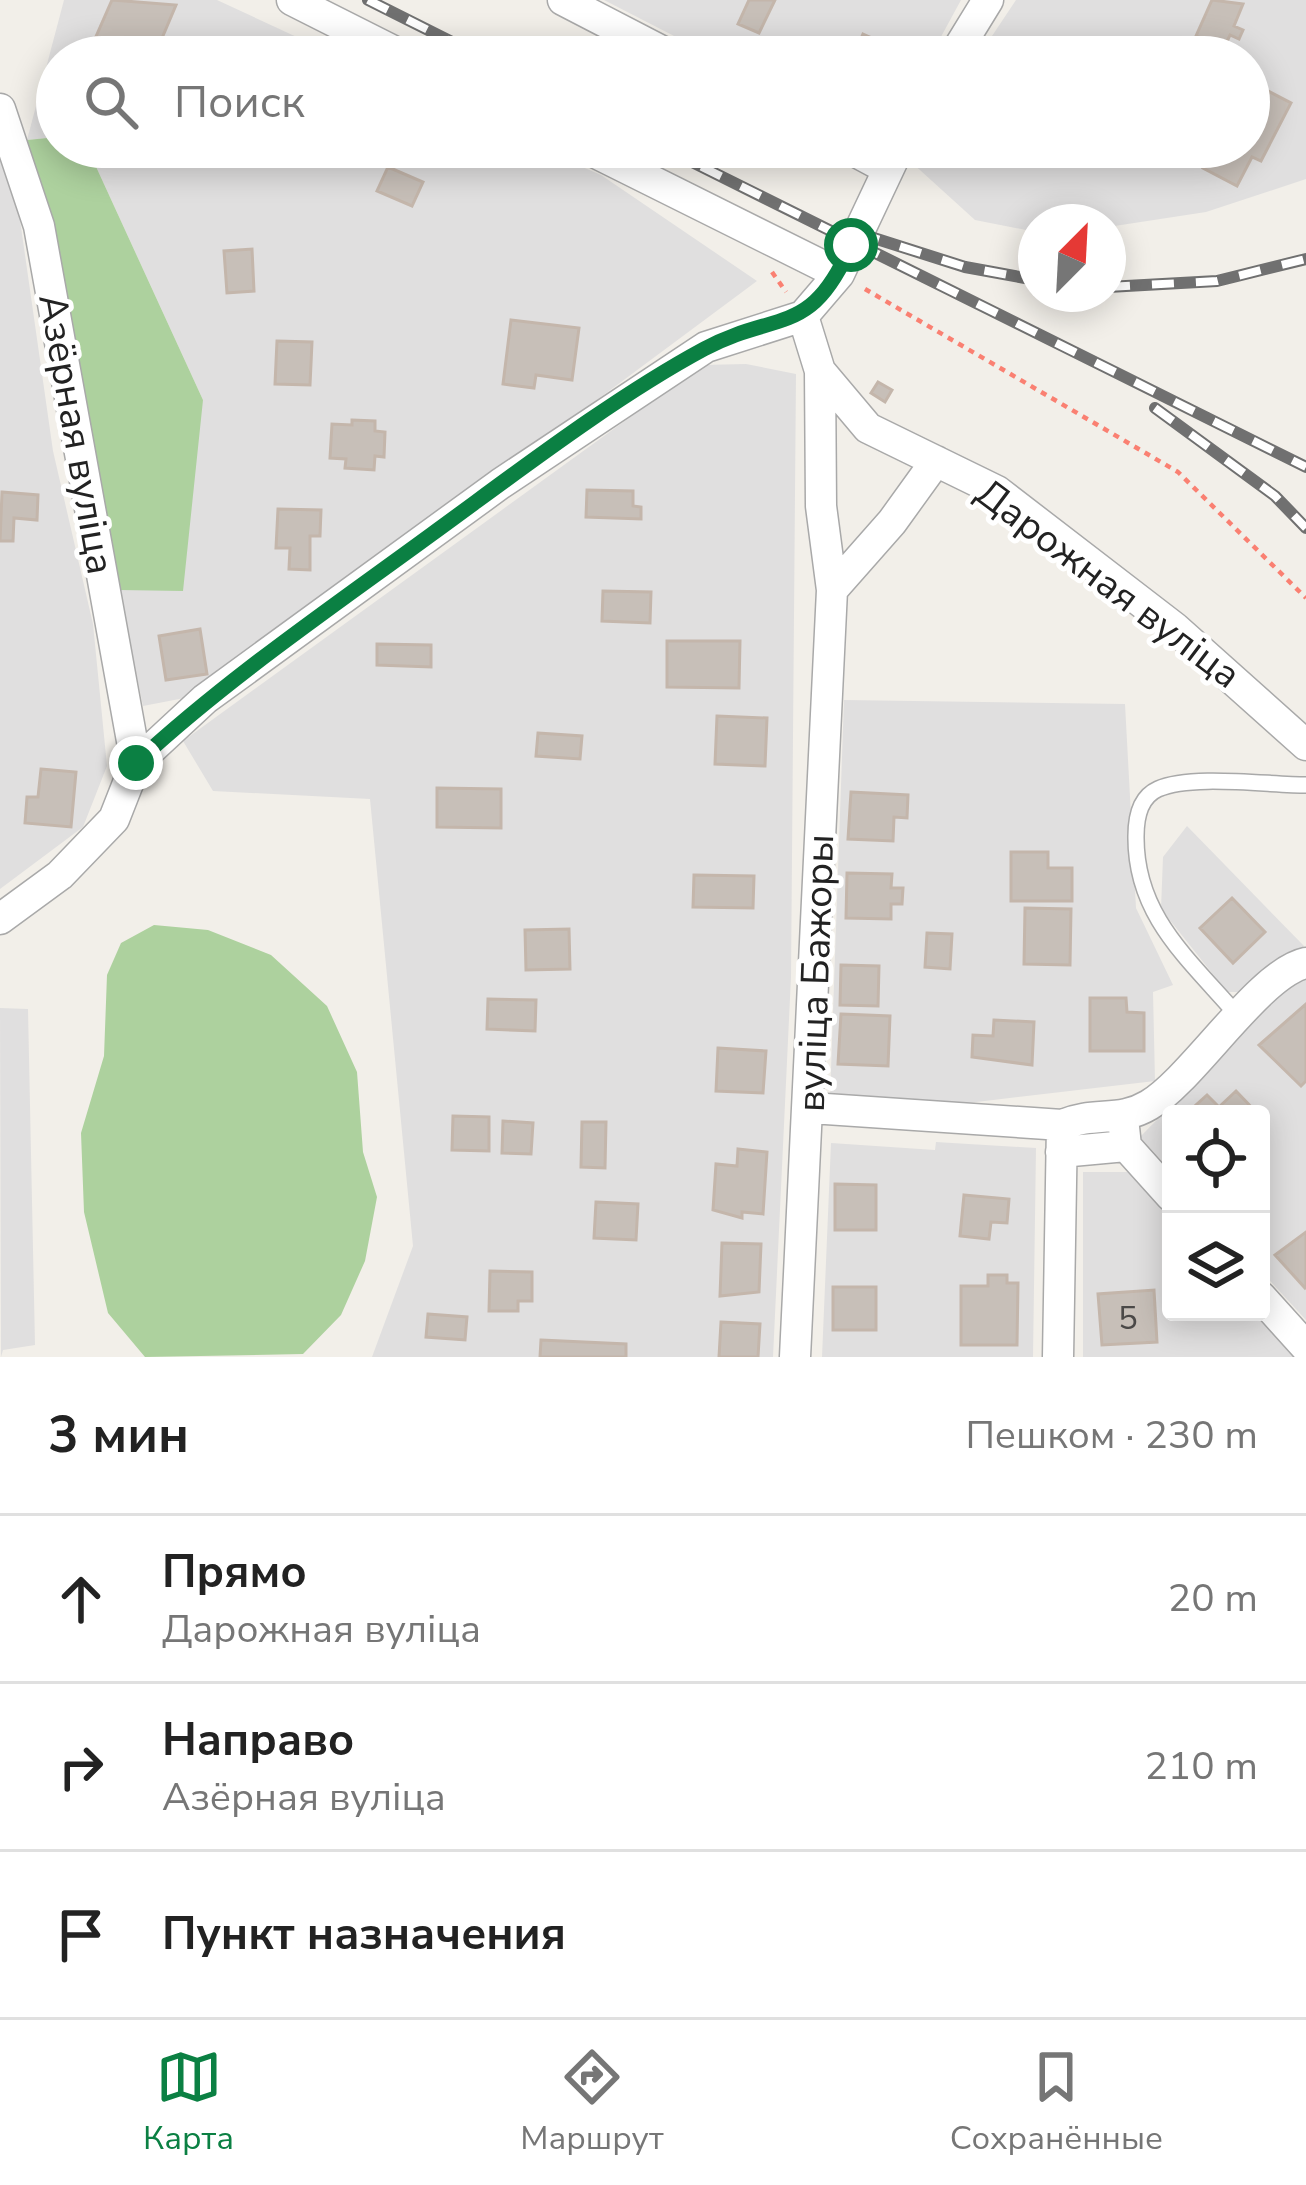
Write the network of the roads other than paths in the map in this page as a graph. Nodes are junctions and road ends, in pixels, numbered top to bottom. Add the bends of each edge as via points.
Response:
1 (292, 0) edge
2 (563, 0) edge
3 (988, 0) edge
4 (363, 36) edge
5 (632, 36) edge
6 (966, 36) edge
7 (0, 109) edge
8 (626, 168) edge
9 (887, 168) edge
10 (839, 274) junction
11 (803, 316) junction
12 (820, 371) junction
13 (937, 461) junction
14 (832, 590) junction
15 (1306, 745) edge
16 (136, 763) junction
17 (1306, 785) edge
18 (0, 919) edge
19 (1306, 963) edge
20 (1238, 1016) junction
21 (811, 1108) junction
22 (1124, 1132) junction
23 (1062, 1138) junction
24 (1162, 1184) edge
25 (1270, 1307) edge
26 (1306, 1347) edge
27 (795, 1357) edge
28 (1058, 1357) edge

1 - 4 street
2 - 5 street
3 - 6 street
7 - 16 street, Азёрная вуліца via 39,226
8 - 10 street
9 - 10 street
10 - 11 street
11 - 12 street, Дарожная вуліца
11 - 16 street via 706,347 500,484 205,699
12 - 13 street, Дарожная вуліца via 868,428
12 - 14 street, вуліца Бажоры via 821,506
13 - 14 street
13 - 15 street, Дарожная вуліца via 997,490 1175,628
14 - 21 street, вуліца Бажоры
16 - 18 street via 115,819 60,875
17 - 20 lane via 1173,784 1152,791 1136,815 1136,858 1150,913
19 - 20 street
20 - 22 street
21 - 23 street
21 - 27 street, вуліца Бажоры
22 - 23 street
22 - 24 street
23 - 28 street
25 - 26 street

